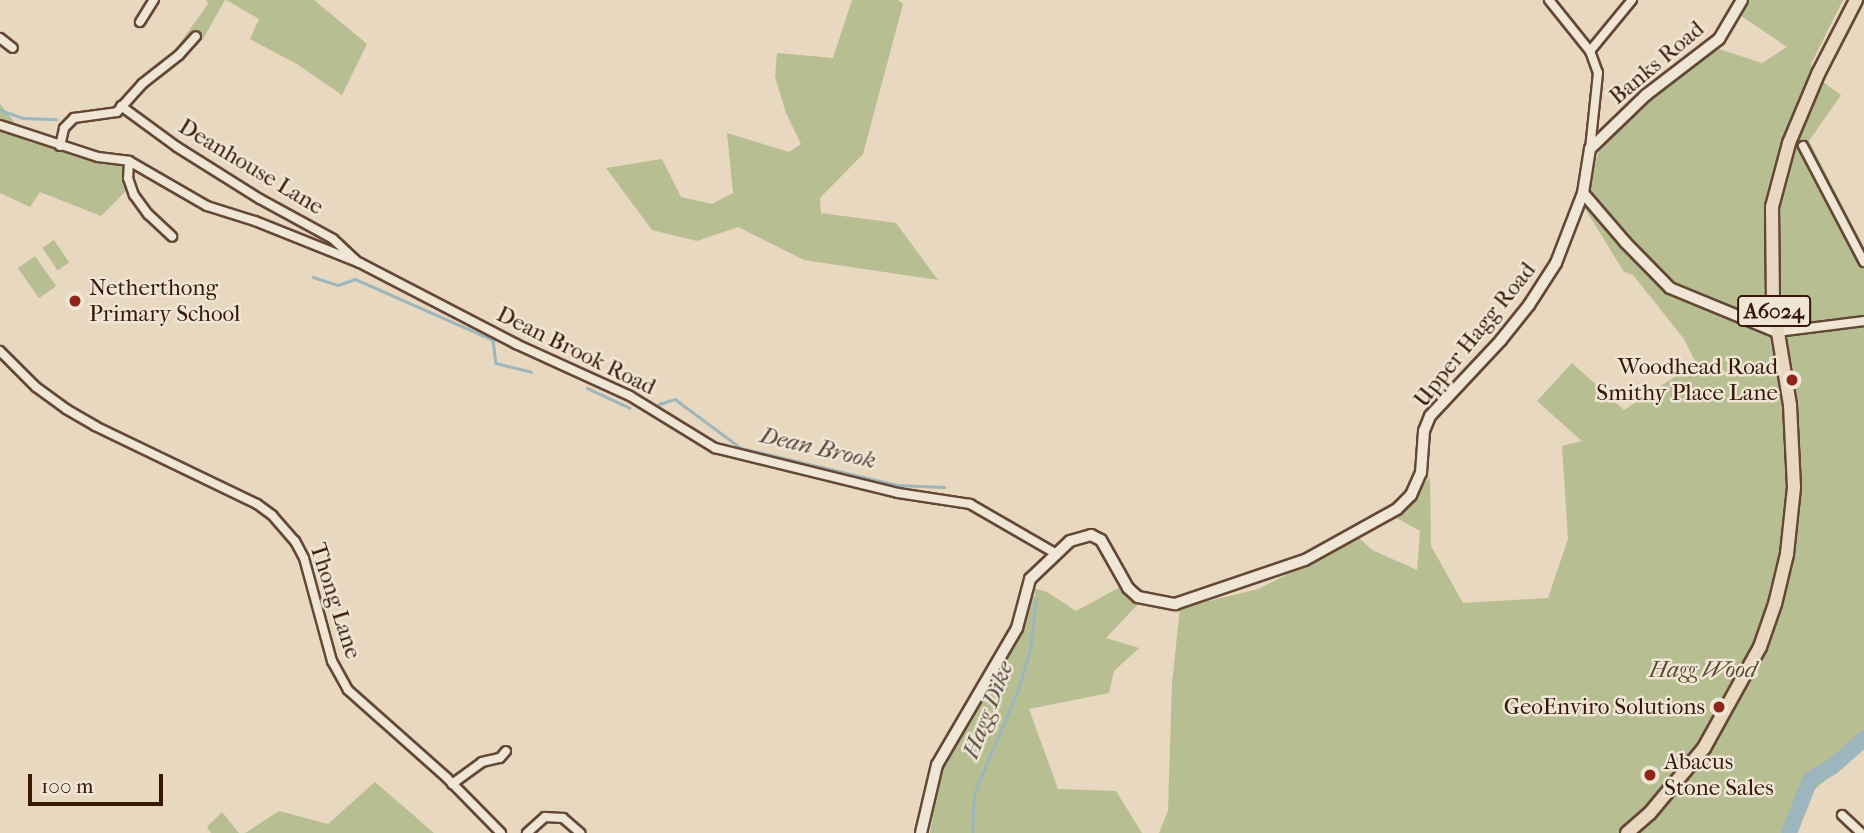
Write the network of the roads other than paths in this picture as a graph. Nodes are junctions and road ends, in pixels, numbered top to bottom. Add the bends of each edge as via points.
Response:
1 (154, 0) edge
2 (1549, 0) edge
3 (1632, 0) edge
4 (1742, 0) edge
5 (1856, 0) edge
6 (140, 22) dead end
7 (196, 36) dead end
8 (0, 38) edge
9 (13, 48) dead end
10 (1590, 51) junction
11 (121, 106) junction
12 (0, 125) edge
13 (60, 146) junction
14 (1803, 146) dead end
15 (1590, 149) junction
16 (129, 161) junction
17 (1583, 193) junction
18 (172, 236) dead end
19 (1864, 262) edge
20 (360, 263) junction
21 (1864, 321) edge
22 (1777, 332) junction
23 (0, 351) edge
24 (1055, 553) junction
25 (506, 751) dead end
26 (452, 784) junction
27 (1842, 815) dead end
28 (501, 833) edge
29 (527, 833) edge
30 (580, 833) edge
31 (921, 833) edge
32 (1627, 833) edge
33 (1861, 833) edge

1 - 6 street
2 - 10 street
3 - 10 street
4 - 15 street, Banks Road via 1719,38 1646,95
5 - 22 main road, A6024 via 1789,143 1772,207
7 - 11 street
8 - 9 street
10 - 15 street via 1598,73 1598,95
11 - 13 street via 113,114 74,118 64,128
11 - 20 street, Deanhouse Lane via 248,192 333,239
12 - 13 street, Dean Brook Road
13 - 16 street, Dean Brook Road
14 - 19 street
15 - 17 street, Upper Hagg Road
16 - 18 street via 134,195
16 - 20 street, Dean Brook Road via 207,206 255,220
17 - 22 street via 1670,288
17 - 24 street, Upper Hagg Road via 1556,263 1529,305 1430,416 1424,431 1421,473 1411,495 1397,509 1305,560 1175,604 1138,597 1128,589 1108,549 1091,535 1070,541
20 - 24 street, Dean Brook Road via 516,344 630,396 715,448 898,493 970,504
21 - 22 street
22 - 32 main road, A6024 via 1790,405 1794,487 1787,554 1775,604 1760,647 1704,748 1650,813
23 - 26 street, Thong Lane via 66,409 272,515 304,558 340,677 361,703
24 - 31 street via 1030,579 1017,628 937,765
25 - 26 street
26 - 28 street, Thong Lane
27 - 33 street
29 - 30 street via 545,817 563,818

